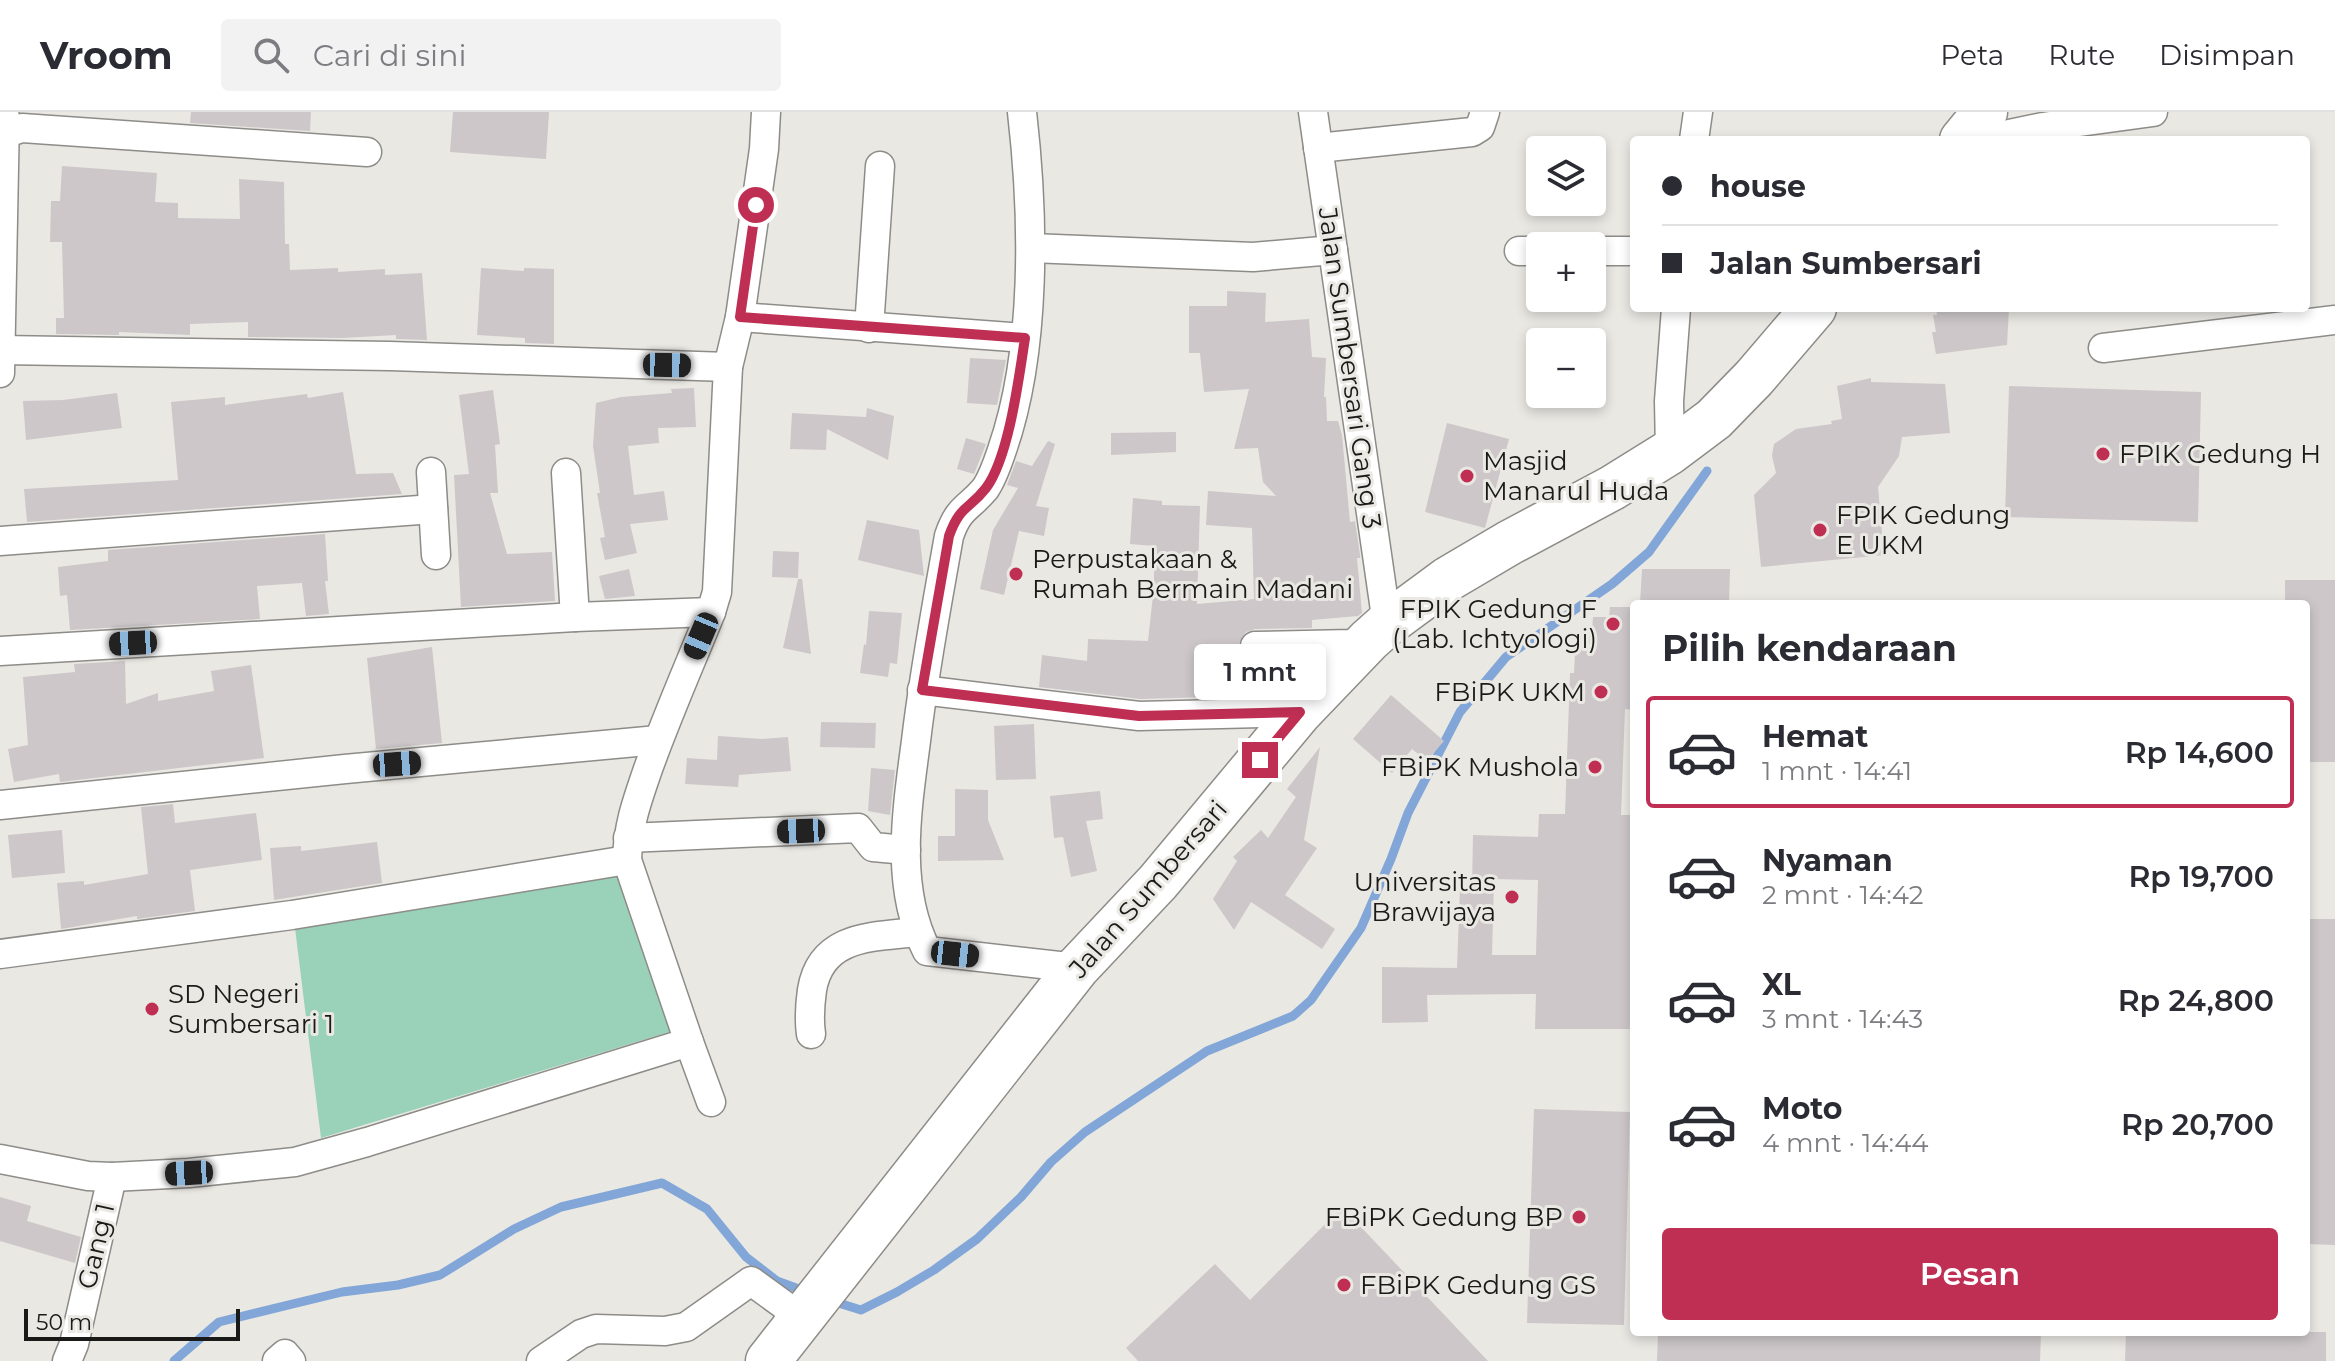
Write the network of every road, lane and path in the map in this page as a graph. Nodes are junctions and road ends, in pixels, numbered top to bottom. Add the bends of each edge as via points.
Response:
1 (766, 112) edge
2 (1022, 112) edge
3 (1313, 112) edge
4 (1485, 112) edge
5 (1698, 112) edge
6 (2153, 112) edge
7 (3, 126) edge
8 (1976, 128) edge
9 (1695, 136) edge
10 (1318, 148) junction
11 (367, 152) dead end
12 (880, 166) dead end
13 (1031, 248) junction
14 (1333, 250) junction
15 (1606, 251) edge
16 (1630, 251) edge
17 (1676, 312) edge
18 (1811, 312) edge
19 (740, 317) junction
20 (2335, 320) edge
21 (869, 328) junction
22 (1025, 338) junction
23 (2103, 348) dead end
24 (1, 350) edge
25 (728, 367) junction
26 (0, 373) edge
27 (1669, 446) junction
28 (431, 472) dead end
29 (566, 473) dead end
30 (433, 509) junction
31 (0, 541) edge
32 (436, 555) dead end
33 (711, 612) junction
34 (575, 617) junction
35 (1378, 632) junction
36 (1255, 646) dead end
37 (0, 651) edge
38 (922, 690) junction
39 (1300, 712) junction
40 (658, 740) junction
41 (0, 805) edge
42 (628, 849) junction
43 (906, 850) junction
44 (917, 932) junction
45 (0, 954) edge
46 (1077, 968) junction
47 (811, 1034) dead end
48 (689, 1042) junction
49 (711, 1102) dead end
50 (0, 1159) edge
51 (112, 1177) junction
52 (812, 1304) junction
53 (67, 1361) edge
54 (277, 1361) edge
55 (291, 1361) edge
56 (541, 1361) edge
57 (768, 1361) edge

1 - 19 street
2 - 13 street
3 - 10 street, Jalan Sumbersari Gang 3
4 - 10 street via 1472,132
5 - 9 street
6 - 8 street via 2043,127
7 - 11 street
7 - 24 street
10 - 14 street, Jalan Sumbersari Gang 3
12 - 21 street
13 - 14 street via 1253,257
13 - 22 street
14 - 35 street, Jalan Sumbersari Gang 3
15 - 16 street
17 - 27 street
18 - 27 main road, Jalan Sumbersari via 1714,419
19 - 21 street
19 - 25 street
20 - 23 street
21 - 22 street
22 - 38 street via 1003,449 986,487 956,515 949,536
24 - 25 street
24 - 26 street
25 - 33 street via 717,592
27 - 35 main road, Jalan Sumbersari via 1612,488 1461,572
28 - 30 street
29 - 34 street
30 - 31 street
30 - 32 street
33 - 34 street
33 - 40 street
34 - 37 street
35 - 36 street via 1351,644
35 - 39 main road, Jalan Sumbersari
38 - 39 street via 1139,716
38 - 43 street
39 - 46 main road, Jalan Sumbersari via 1158,882
40 - 41 street
40 - 42 street via 630,823
42 - 43 street via 858,828 873,847
42 - 45 street via 292,915
42 - 48 street
43 - 44 street
44 - 46 street via 927,951
44 - 47 street via 855,941 823,960 813,988
46 - 52 main road, Jalan Sumbersari
48 - 49 street
48 - 51 street via 295,1162
50 - 51 street
51 - 53 street, Gang 1
52 - 56 street via 784,1305 751,1281 686,1327 596,1329
52 - 57 main road, Jalan Sumbersari
54 - 55 street via 285,1354

